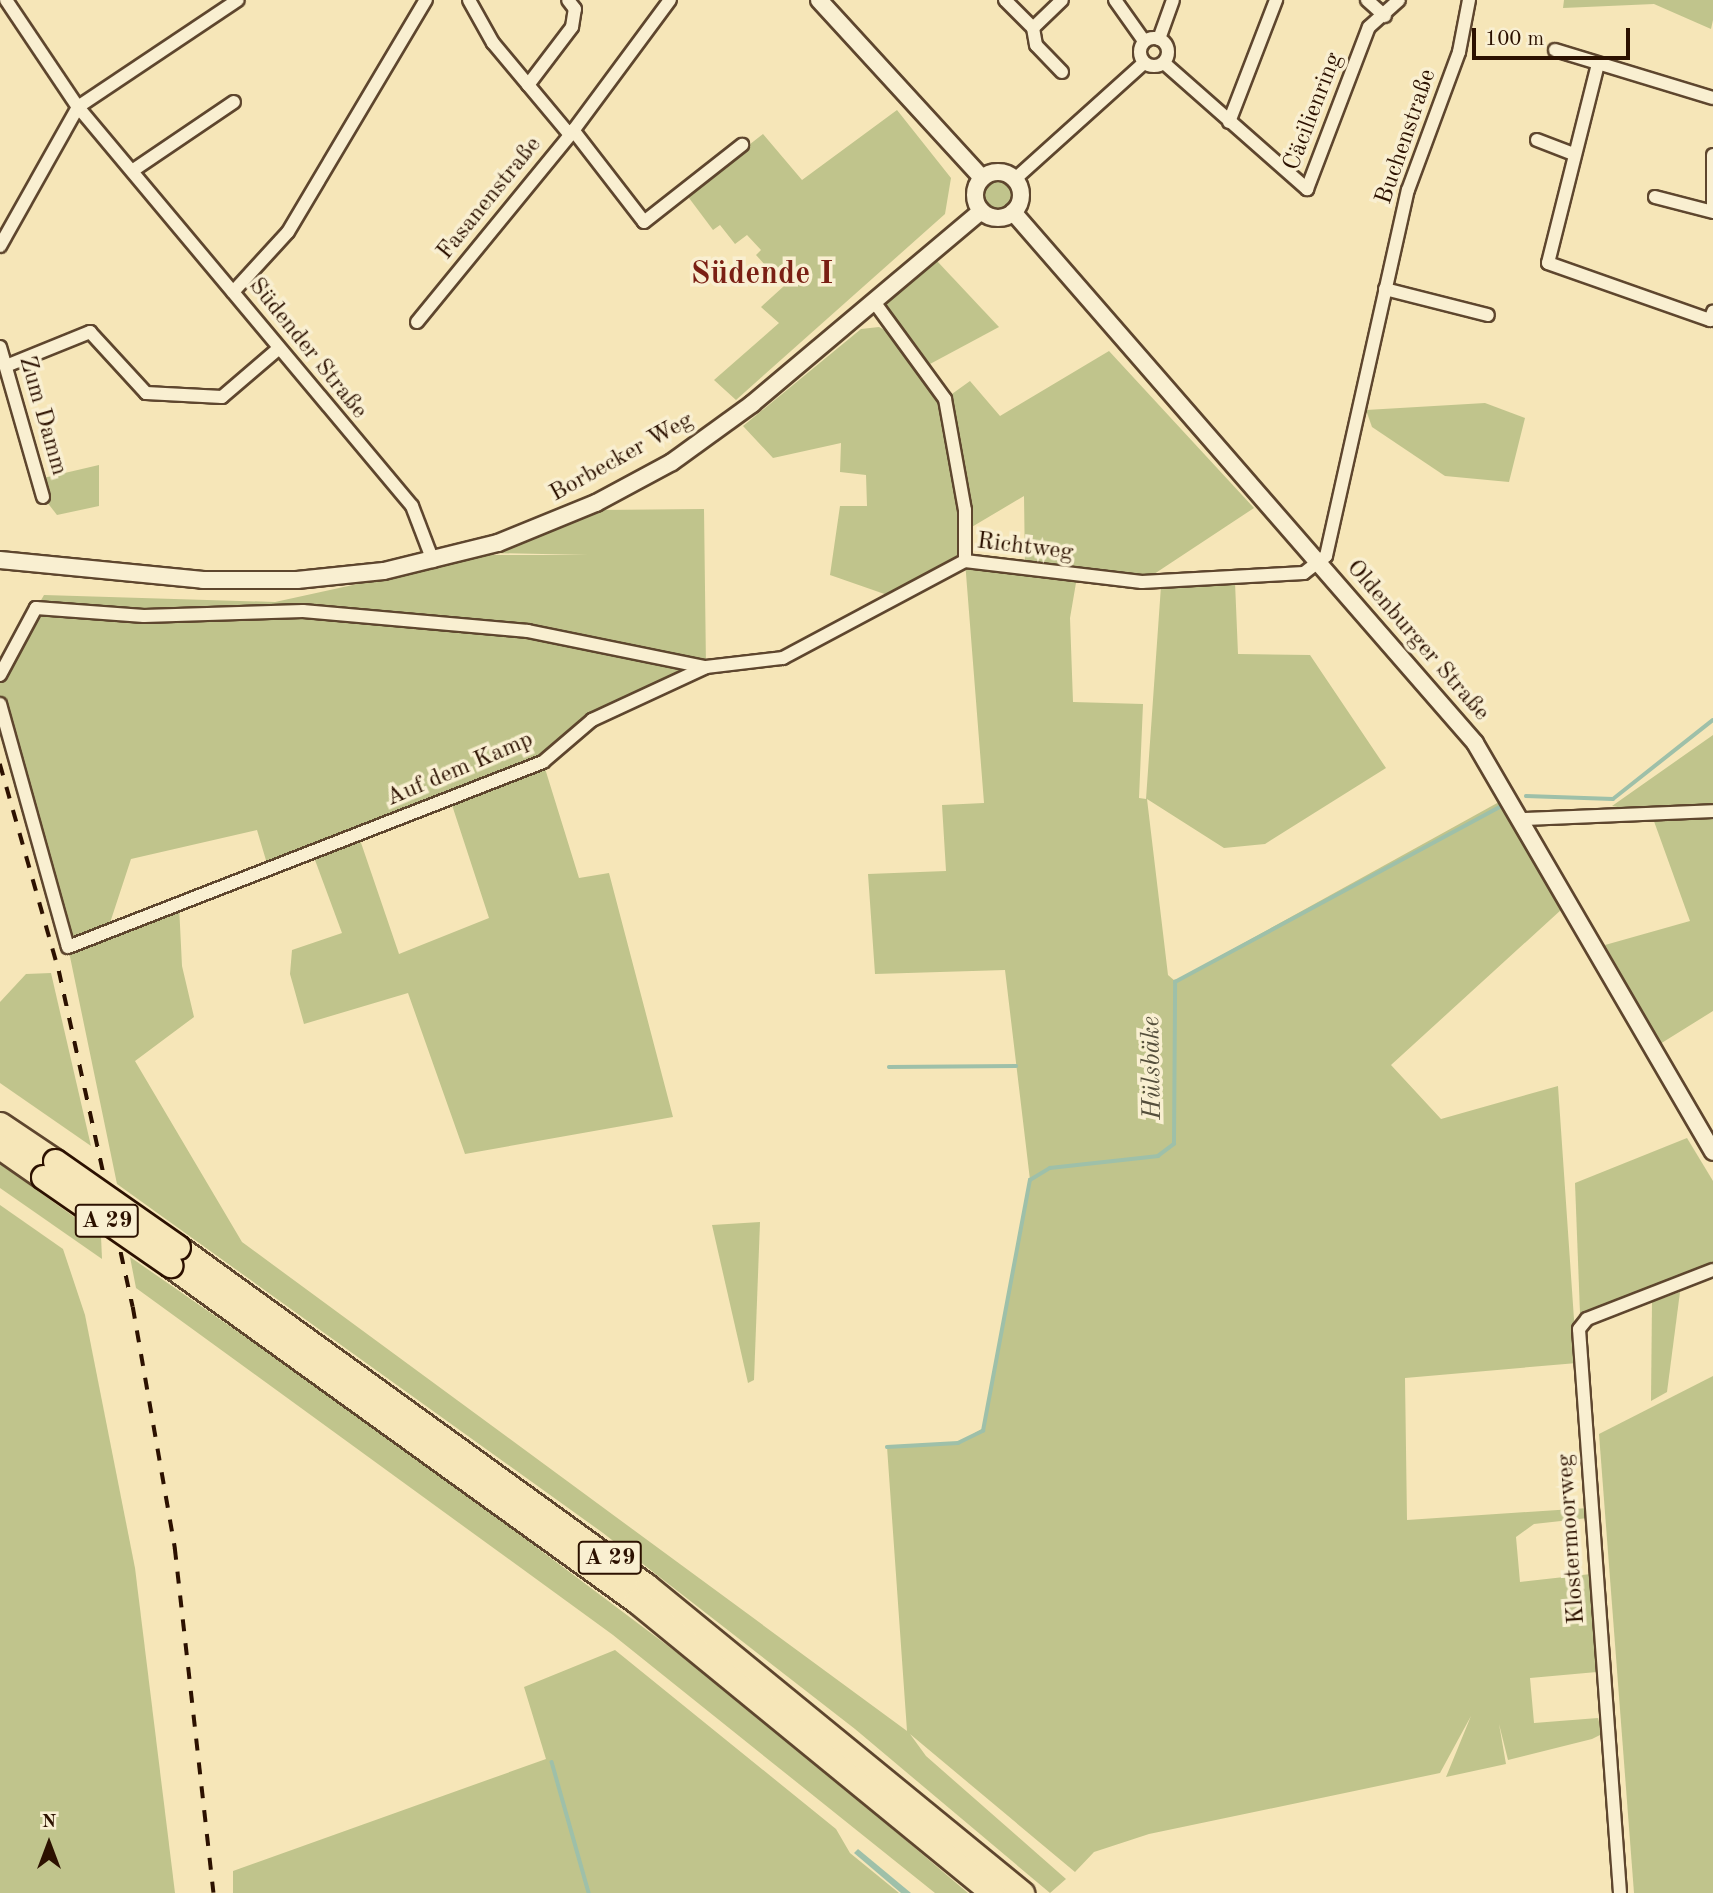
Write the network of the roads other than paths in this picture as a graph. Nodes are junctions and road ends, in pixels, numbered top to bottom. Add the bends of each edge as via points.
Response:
1 (6, 0) edge
2 (238, 0) edge
3 (426, 0) edge
4 (469, 0) edge
5 (568, 0) edge
6 (670, 0) edge
7 (819, 0) edge
8 (1005, 0) edge
9 (1062, 0) edge
10 (1115, 0) edge
11 (1173, 0) edge
12 (1276, 0) edge
13 (1367, 0) edge
14 (1399, 0) edge
15 (1469, 0) edge
16 (215, 6) edge
17 (1385, 16) junction
18 (1033, 28) junction
19 (1159, 39) junction
20 (1144, 41) junction
21 (1555, 50) dead end
22 (1144, 63) junction
23 (1164, 63) junction
24 (1598, 64) junction
25 (1062, 72) dead end
26 (528, 85) junction
27 (1713, 98) edge
28 (234, 102) dead end
29 (78, 107) junction
30 (1229, 122) junction
31 (571, 133) junction
32 (1537, 140) dead end
33 (742, 145) dead end
34 (1574, 154) junction
35 (1713, 155) edge
36 (132, 171) junction
37 (982, 177) junction
38 (1015, 179) junction
39 (1655, 197) dead end
40 (1713, 210) edge
41 (981, 211) junction
42 (1013, 212) junction
43 (0, 246) edge
44 (1385, 289) junction
45 (233, 292) junction
46 (875, 303) junction
47 (1488, 315) dead end
48 (1712, 318) edge
49 (417, 322) dead end
50 (0, 347) edge
51 (278, 349) junction
52 (6, 366) junction
53 (43, 497) dead end
54 (0, 560) edge
55 (433, 561) junction
56 (965, 561) junction
57 (1319, 563) junction
58 (706, 667) junction
59 (0, 675) edge
60 (0, 704) edge
61 (1713, 811) edge
62 (1525, 819) junction
63 (0, 1124) edge
64 (0, 1147) edge
65 (1713, 1152) edge
66 (49, 1169) junction
67 (174, 1256) junction
68 (1713, 1270) edge
69 (993, 1893) edge
70 (1023, 1893) edge
71 (1620, 1893) edge

1 - 29 street, Südender Straße
2 - 16 street
3 - 45 street via 288,232
4 - 26 street, Fasanenstraße
5 - 26 street via 575,9 572,27
6 - 31 street
7 - 37 street
8 - 18 street
9 - 18 street
10 - 20 street
11 - 19 street
12 - 30 street
13 - 17 street
14 - 17 street, Cäcilienring
15 - 44 street, Buchenstraße via 1459,52 1417,158
16 - 29 street
17 - 30 street, Cäcilienring via 1369,27 1307,189
18 - 25 street via 1036,45
19 - 20 street
19 - 23 street via 1168,50
20 - 22 street
21 - 24 street
22 - 23 street
22 - 38 street
23 - 30 street, Cäcilienring
24 - 27 street
24 - 34 street
26 - 31 street, Fasanenstraße
28 - 36 street
29 - 36 street, Südender Straße
29 - 43 street
31 - 33 street via 644,222
31 - 49 street, Fasanenstraße
32 - 34 street
34 - 48 street via 1548,263
35 - 40 street
36 - 45 street, Südender Straße
37 - 38 street via 997,172
37 - 41 street via 975,190
38 - 42 street via 1021,196
39 - 40 street
41 - 42 street via 994,218
41 - 46 street, Borbecker Weg
42 - 57 street, Oldenburger Straße
44 - 47 street
44 - 57 street, Buchenstraße via 1332,533
45 - 51 street, Südender Straße
46 - 55 street, Borbecker Weg via 672,462 549,524
46 - 56 street via 945,398 965,510
50 - 52 street, Zum Damm
51 - 52 street via 222,397 146,393 90,332
51 - 55 street, Südender Straße via 412,506
52 - 53 street, Zum Damm
54 - 55 street, Borbecker Weg via 204,580 297,580
56 - 57 street, Richtweg via 1142,582 1304,573
56 - 58 street, Richtweg via 783,657
57 - 62 street, Oldenburger Straße via 1475,743
58 - 59 street via 527,631 303,611 144,616 36,608
58 - 60 street, Auf dem Kamp via 592,720 543,762 68,947
61 - 62 street
62 - 65 street, Oldenburger Straße
63 - 66 highway, A 29
64 - 66 highway, A 29
66 - 67 highway, A 29, bridge
67 - 69 highway, A 29 via 647,1609
67 - 70 highway, A 29 via 647,1586
68 - 71 street, Klostermoorweg via 1587,1319 1579,1329

